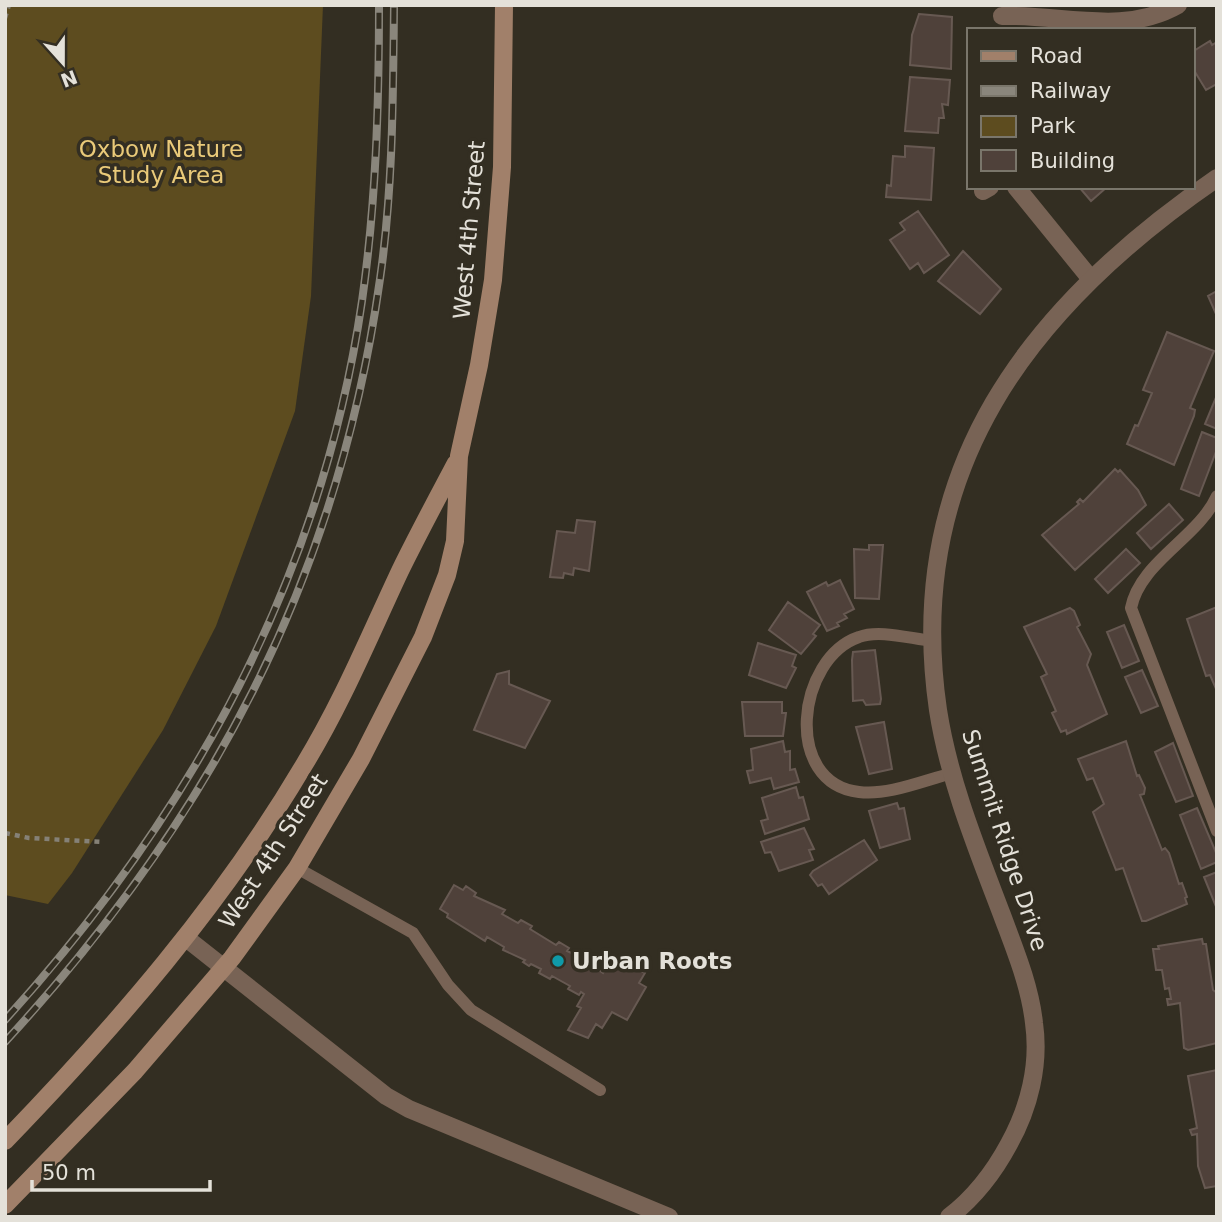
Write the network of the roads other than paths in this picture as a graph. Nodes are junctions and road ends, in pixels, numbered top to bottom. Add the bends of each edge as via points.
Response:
1 (503, 5) edge
2 (1178, 5) edge
3 (1002, 17) edge
4 (1217, 178) edge
5 (1017, 189) edge
6 (1090, 278) junction
7 (459, 456) junction
8 (1217, 496) edge
9 (933, 641) junction
10 (953, 773) junction
11 (1217, 831) edge
12 (297, 868) junction
13 (186, 937) junction
14 (224, 968) junction
15 (600, 1090) dead end
16 (5, 1142) edge
17 (5, 1205) edge
18 (669, 1217) edge
19 (949, 1217) edge

1 - 7 main road, West 4th Street via 502,167 493,280
2 - 3 street via 1143,20 1122,23 1034,15
4 - 6 street, Summit Ridge Drive
5 - 6 street
6 - 9 street, Summit Ridge Drive via 1009,375 969,452 944,534
7 - 12 main road, West 4th Street via 455,541 423,637 361,759
7 - 13 main road, West 4th Street via 400,571 360,664 305,765
8 - 11 lane via 1209,513 1143,581 1131,608
9 - 10 street, Summit Ridge Drive via 938,710
9 - 10 lane via 868,635 837,651 815,683 807,708 809,751 830,780 862,793
10 - 19 street, Summit Ridge Drive via 1030,996 1035,1061 1030,1093 1005,1151 980,1189
12 - 14 main road, West 4th Street
12 - 15 lane via 413,933 471,1010
13 - 14 street
13 - 16 main road, West 4th Street via 69,1075
14 - 17 main road, West 4th Street via 135,1071
14 - 18 street via 386,1096 409,1109

